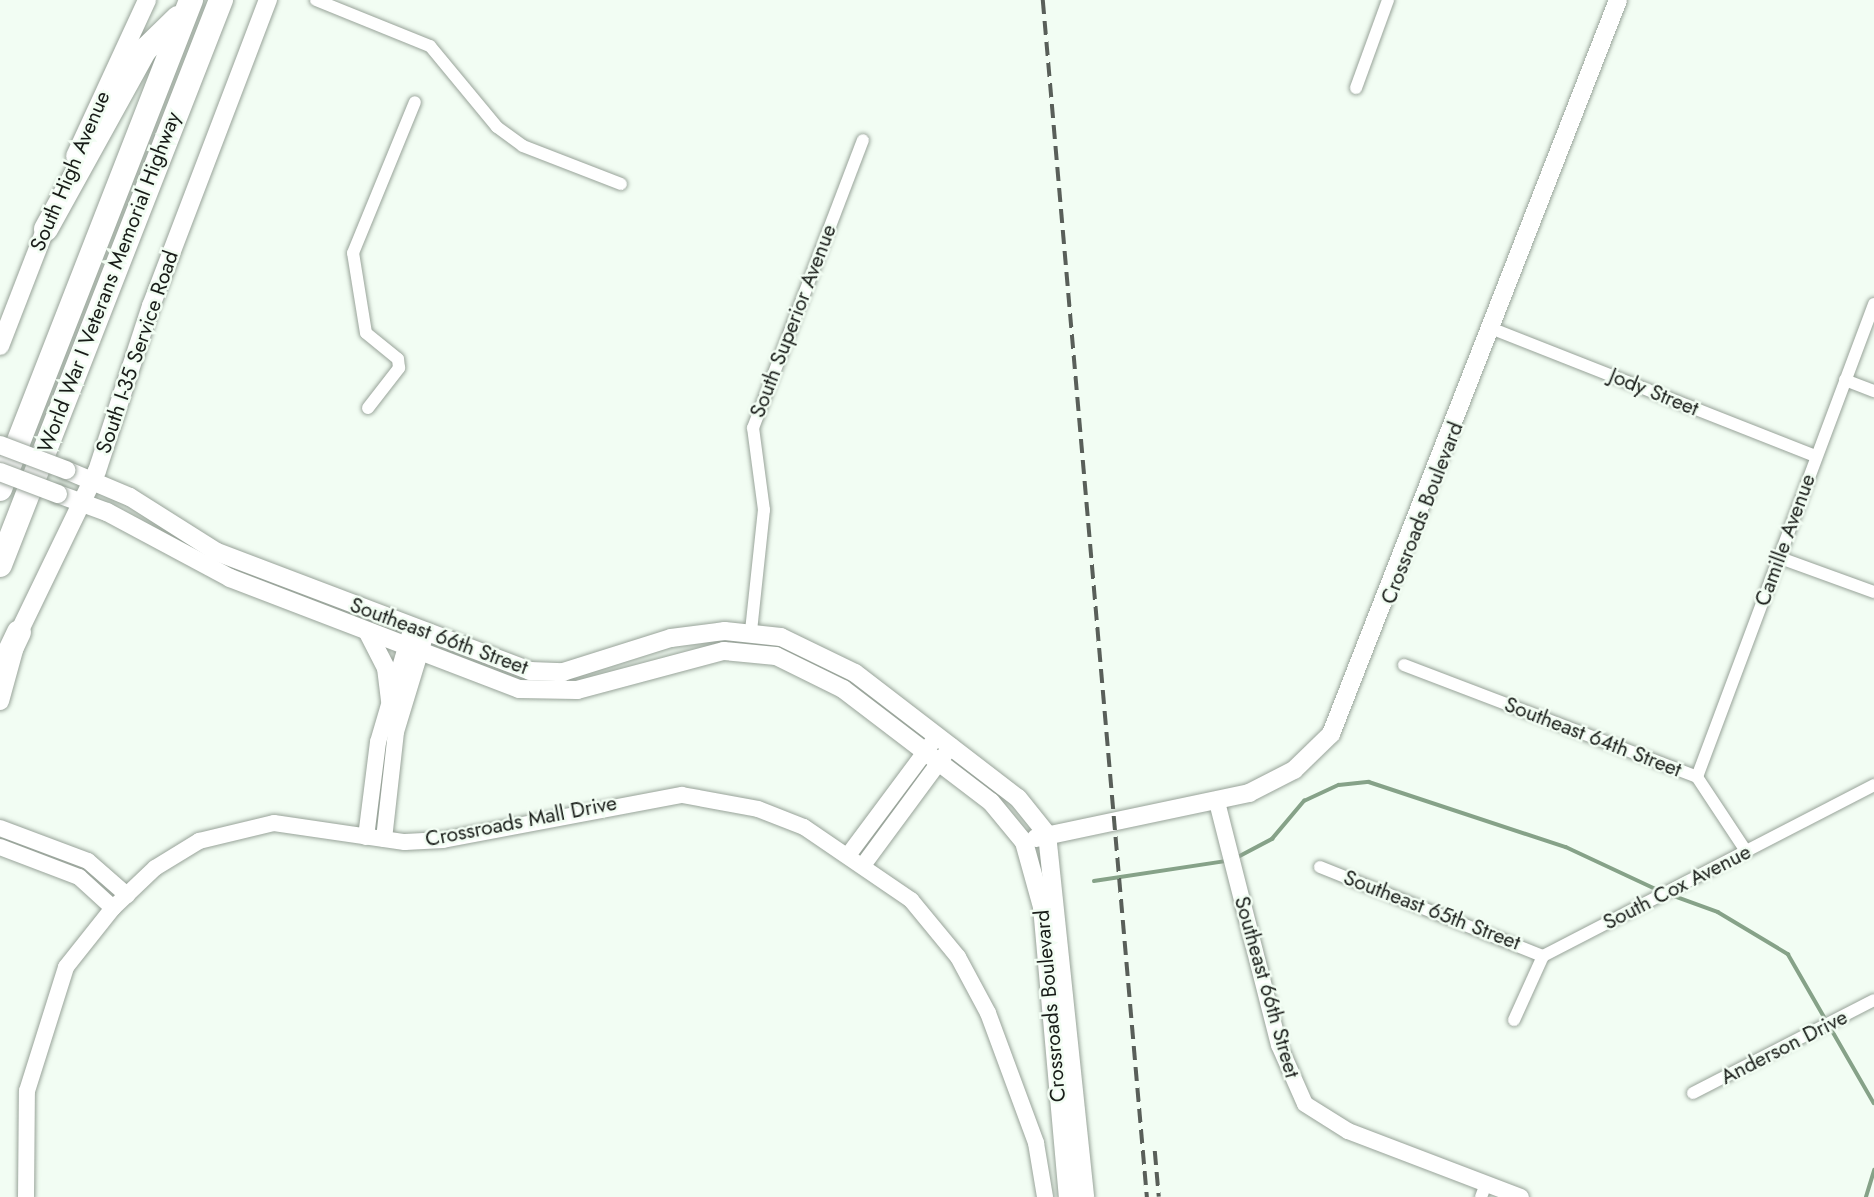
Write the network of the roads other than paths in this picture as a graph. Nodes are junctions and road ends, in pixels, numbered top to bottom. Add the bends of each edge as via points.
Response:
1 (147, 0) edge
2 (222, 0) edge
3 (268, 0) edge
4 (316, 0) edge
5 (1388, 0) edge
6 (1618, 0) edge
7 (188, 5) edge
8 (1356, 88) dead end
9 (415, 102) dead end
10 (863, 140) dead end
11 (621, 184) dead end
12 (46, 229) junction
13 (1874, 304) edge
14 (1493, 330) junction
15 (0, 346) edge
16 (1845, 380) junction
17 (1874, 391) edge
18 (368, 408) dead end
19 (0, 445) edge
20 (1815, 456) junction
21 (0, 472) edge
22 (92, 480) junction
23 (0, 489) edge
24 (80, 503) junction
25 (1780, 558) junction
26 (0, 565) edge
27 (1874, 592) edge
28 (419, 630) junction
29 (367, 631) junction
30 (751, 631) junction
31 (19, 632) junction
32 (413, 649) junction
33 (1404, 665) dead end
34 (0, 672) edge
35 (0, 701) edge
36 (390, 701) junction
37 (944, 741) junction
38 (932, 757) junction
39 (1697, 777) junction
40 (1874, 785) edge
41 (1217, 802) junction
42 (0, 828) edge
43 (1047, 834) junction
44 (366, 837) junction
45 (384, 839) junction
46 (1024, 842) junction
47 (0, 847) edge
48 (1746, 852) junction
49 (849, 854) junction
50 (864, 864) junction
51 (1320, 867) dead end
52 (127, 895) junction
53 (113, 908) junction
54 (1543, 956) junction
55 (1874, 1000) edge
56 (1514, 1020) dead end
57 (1693, 1093) dead end
58 (1483, 1191) edge
59 (26, 1197) edge
60 (1045, 1197) edge
61 (1068, 1197) edge
62 (1085, 1197) edge
63 (1521, 1197) edge

1 - 12 main road, South High Avenue
2 - 26 highway, World War I Veterans Memorial Highway
3 - 22 main road, South I-35 Service Road
4 - 11 street via 430,46 497,127 523,146
5 - 8 street
6 - 14 main road, Crossroads Boulevard
7 - 12 highway via 145,50
7 - 23 highway, World War I Veterans Memorial Highway
9 - 18 street via 353,253 366,333 398,359 399,368
10 - 30 street, South Superior Avenue via 753,428 764,510
12 - 15 main road, South High Avenue
13 - 16 street, Camille Avenue
14 - 20 street, Jody Street
14 - 41 main road, Crossroads Boulevard via 1331,734 1278,780
16 - 17 street
16 - 20 street, Camille Avenue
19 - 22 main road, Southeast 66th Street, bridge
20 - 25 street, Camille Avenue
21 - 24 main road, Southeast 66th Street, bridge
22 - 24 main road, South I-35 Service Road
22 - 28 main road, Southeast 66th Street via 217,552
24 - 29 main road, Southeast 66th Street via 230,578
24 - 31 main road, South I-35 Service Road
25 - 27 street
25 - 39 street, Camille Avenue
28 - 30 main road, Southeast 66th Street via 547,673 691,634
28 - 32 street
29 - 32 main road, Southeast 66th Street
29 - 36 main road via 386,668
30 - 37 main road, Southeast 66th Street via 828,656
31 - 34 highway
31 - 35 main road, South I-35 Service Road
32 - 36 street
32 - 38 main road, Southeast 66th Street via 519,689 557,692 703,653 776,656 823,675
32 - 45 street via 391,757
33 - 39 street, Southeast 64th Street
36 - 44 street via 372,767
37 - 38 street
37 - 43 main road, Southeast 66th Street via 1018,797
38 - 46 main road, Southeast 66th Street via 991,802
38 - 49 street
38 - 50 street
39 - 48 street, Southeast 64th Street
40 - 48 street, South Cox Avenue
41 - 43 main road, Crossroads Boulevard
41 - 58 street, Southeast 66th Street via 1279,1045 1305,1104 1348,1131
42 - 52 street via 88,861
43 - 46 main road, Crossroads Boulevard
43 - 62 main road, Crossroads Boulevard
44 - 45 street, Crossroads Mall Drive
44 - 52 street, Crossroads Mall Drive via 274,823 246,827 199,841
45 - 49 street, Crossroads Mall Drive via 443,840 682,795 758,809
46 - 61 main road, Crossroads Boulevard via 1042,907
47 - 53 street via 79,877
48 - 54 street, South Cox Avenue
49 - 50 street, Crossroads Mall Drive
50 - 60 street, Crossroads Mall Drive via 911,900 958,957 1012,1070 1036,1143
51 - 54 street, Southeast 65th Street
52 - 53 street, Crossroads Mall Drive
53 - 59 street, Crossroads Mall Drive via 66,967 39,1035 24,1119
54 - 56 street
55 - 57 street, Anderson Drive
58 - 63 street, Southeast 66th Street

